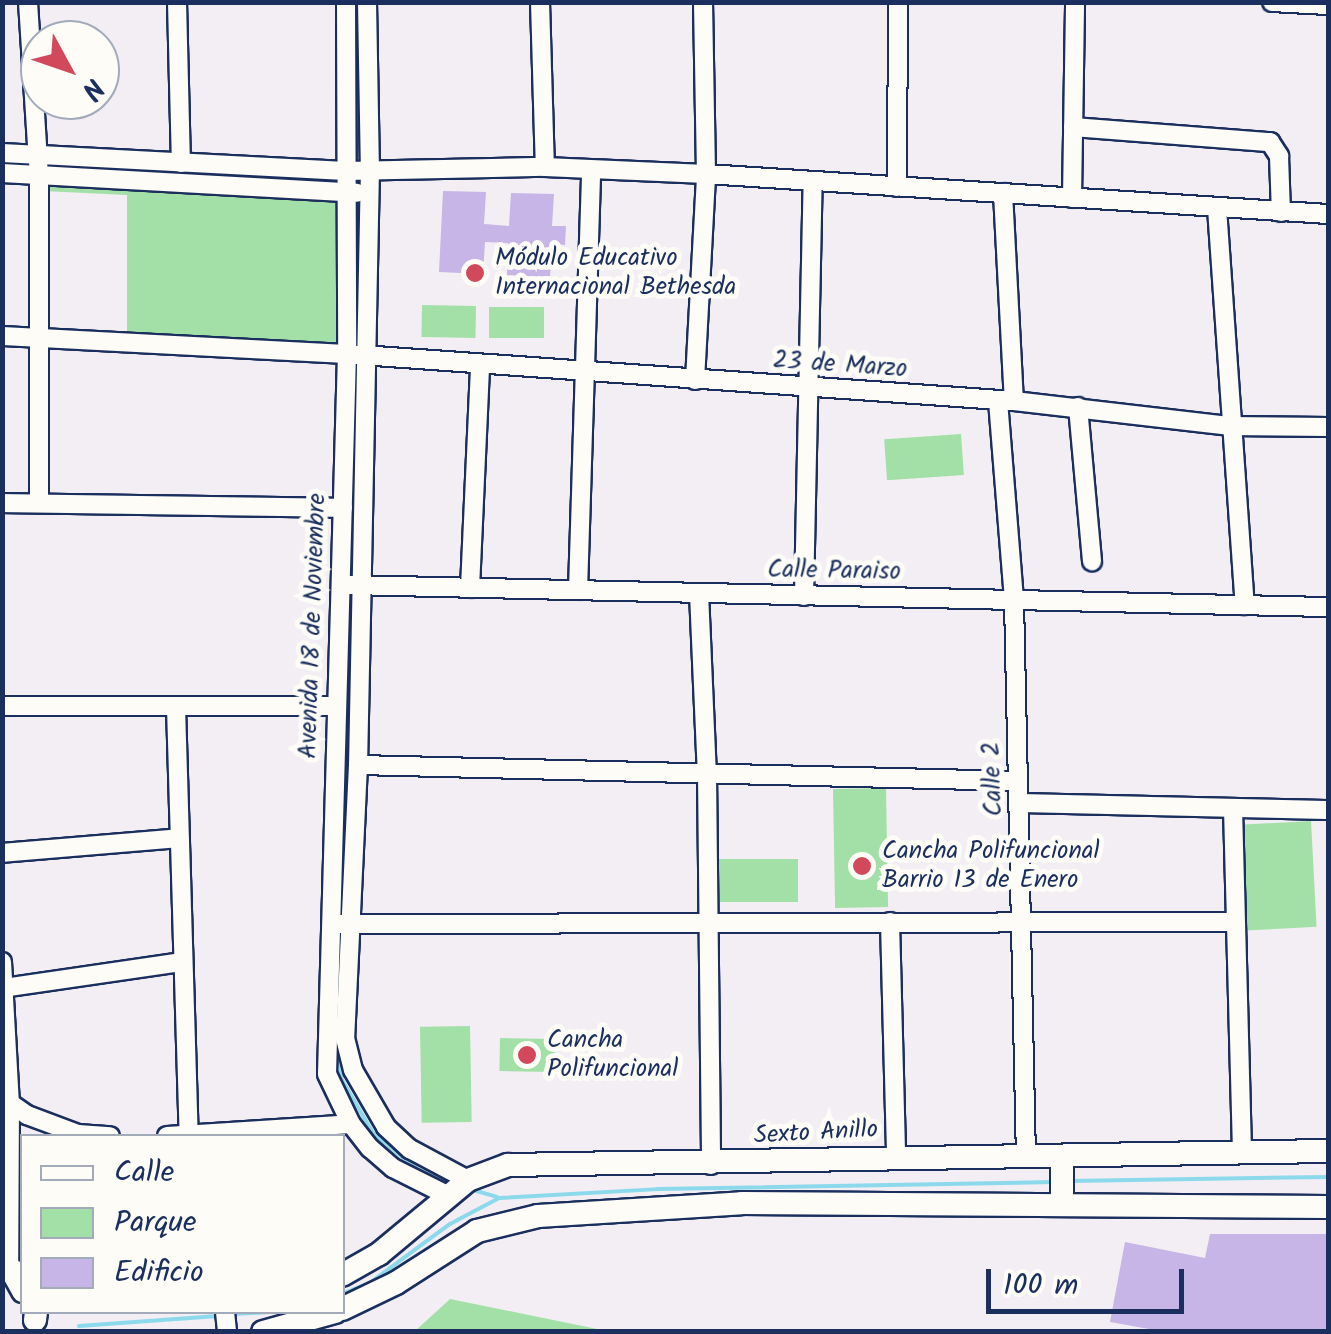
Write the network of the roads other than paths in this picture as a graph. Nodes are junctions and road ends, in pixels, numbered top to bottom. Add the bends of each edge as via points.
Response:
1 (28, 2) edge
2 (178, 2) edge
3 (346, 2) edge
4 (367, 2) edge
5 (540, 2) edge
6 (703, 2) edge
7 (898, 2) edge
8 (1075, 2) edge
9 (1272, 2) edge
10 (1328, 5) edge
11 (1073, 127) junction
12 (2, 153) edge
13 (36, 154) junction
14 (181, 163) junction
15 (545, 167) junction
16 (590, 170) junction
17 (2, 173) edge
18 (706, 174) junction
19 (39, 175) junction
20 (356, 182) junction
21 (813, 183) junction
22 (897, 187) junction
23 (1003, 194) junction
24 (1072, 198) junction
25 (1216, 208) junction
26 (1281, 212) junction
27 (1328, 214) edge
28 (2, 336) edge
29 (40, 336) junction
30 (357, 355) junction
31 (480, 364) junction
32 (586, 374) junction
33 (695, 380) junction
34 (808, 388) junction
35 (1006, 401) junction
36 (1078, 407) junction
37 (1229, 426) junction
38 (1328, 427) edge
39 (40, 502) junction
40 (2, 503) edge
41 (343, 508) junction
42 (1092, 561) dead end
43 (349, 585) junction
44 (470, 588) junction
45 (578, 590) junction
46 (700, 594) junction
47 (804, 596) junction
48 (1014, 600) junction
49 (1246, 605) junction
50 (1328, 607) edge
51 (2, 706) edge
52 (176, 706) junction
53 (336, 706) junction
54 (358, 765) junction
55 (707, 773) junction
56 (1018, 781) junction
57 (1019, 803) junction
58 (1233, 808) junction
59 (1328, 810) edge
60 (180, 838) junction
61 (2, 854) edge
62 (890, 922) junction
63 (1021, 922) junction
64 (1234, 922) junction
65 (340, 924) junction
66 (710, 924) junction
67 (2, 962) edge
68 (182, 962) junction
69 (4, 988) edge
70 (10, 1103) junction
71 (351, 1124) junction
72 (98, 1134) edge
73 (190, 1134) edge
74 (217, 1134) edge
75 (1328, 1151) edge
76 (1242, 1153) junction
77 (896, 1157) junction
78 (1026, 1157) junction
79 (711, 1165) junction
80 (468, 1180) junction
81 (1062, 1182) junction
82 (448, 1196) junction
83 (1328, 1207) edge
84 (11, 1270) edge
85 (345, 1273) edge
86 (345, 1308) edge
87 (328, 1314) edge
88 (263, 1332) edge

1 - 13 street
2 - 14 street
3 - 20 street, Avenida 18 de Noviembre
4 - 20 street, Avenida 18 de Noviembre
5 - 15 street
6 - 18 street
7 - 22 street
8 - 11 street
9 - 10 street
11 - 24 street
11 - 26 street via 1270,142 1279,156
12 - 13 street
13 - 14 street
13 - 19 street
14 - 20 street
15 - 16 street
15 - 20 street
16 - 18 street
16 - 32 street
17 - 19 street
18 - 21 street
18 - 33 street
19 - 20 street
19 - 29 street
20 - 30 street, Avenida 18 de Noviembre
21 - 22 street
21 - 34 street
22 - 23 street
23 - 24 street
23 - 35 street, Calle 2
24 - 25 street
25 - 26 street
25 - 37 street
26 - 27 street
28 - 29 street, 23 de Marzo
29 - 30 street, 23 de Marzo
29 - 39 street
30 - 31 street, 23 de Marzo
30 - 41 street, Avenida 18 de Noviembre
30 - 43 street, Avenida 18 de Noviembre
31 - 32 street, 23 de Marzo
31 - 44 street
32 - 33 street, 23 de Marzo
32 - 45 street
33 - 34 street, 23 de Marzo
34 - 35 street, 23 de Marzo
34 - 47 street
35 - 36 street, 23 de Marzo
35 - 48 street, Calle 2
36 - 37 street, 23 de Marzo
36 - 42 street
37 - 38 street, 23 de Marzo
37 - 49 street
39 - 40 street
39 - 41 street
41 - 43 street, Avenida 18 de Noviembre
43 - 44 street, Calle Paraiso
43 - 53 street, Avenida 18 de Noviembre
43 - 54 street, Avenida 18 de Noviembre
44 - 45 street, Calle Paraiso
45 - 46 street, Calle Paraiso
46 - 47 street, Calle Paraiso
46 - 55 street
47 - 48 street, Calle Paraiso
48 - 49 street, Calle Paraiso
48 - 56 street, Calle 2
49 - 50 street, Calle Paraiso
51 - 52 street
52 - 53 street
52 - 60 street
53 - 65 street, Avenida 18 de Noviembre
54 - 55 street
54 - 65 street, Avenida 18 de Noviembre
55 - 56 street
55 - 66 street
56 - 57 street, Calle 2
57 - 58 street
57 - 63 street, Calle 2
58 - 59 street
58 - 64 street
60 - 61 street
60 - 68 street
62 - 63 street
62 - 66 street
62 - 77 street
63 - 64 street
63 - 78 street, Calle 2
64 - 76 street
65 - 66 street
65 - 71 street, Avenida 18 de Noviembre via 327,1074
65 - 80 street, Avenida 18 de Noviembre via 345,1038 353,1070 376,1113 410,1150
66 - 79 street
67 - 69 street
68 - 69 street
68 - 73 street
69 - 70 street
70 - 72 street via 61,1128
70 - 84 street
71 - 74 street
71 - 82 street, Avenida 18 de Noviembre via 393,1168
75 - 76 main road, Sexto Anillo
76 - 81 main road, Sexto Anillo
77 - 78 main road, Sexto Anillo
77 - 79 main road, Sexto Anillo
78 - 81 main road, Sexto Anillo
79 - 80 main road, Sexto Anillo via 508,1165
80 - 82 main road, Sexto Anillo
81 - 83 main road, Sexto Anillo
81 - 86 main road, Sexto Anillo via 512,1218 476,1231
82 - 85 main road, Sexto Anillo
87 - 88 main road

